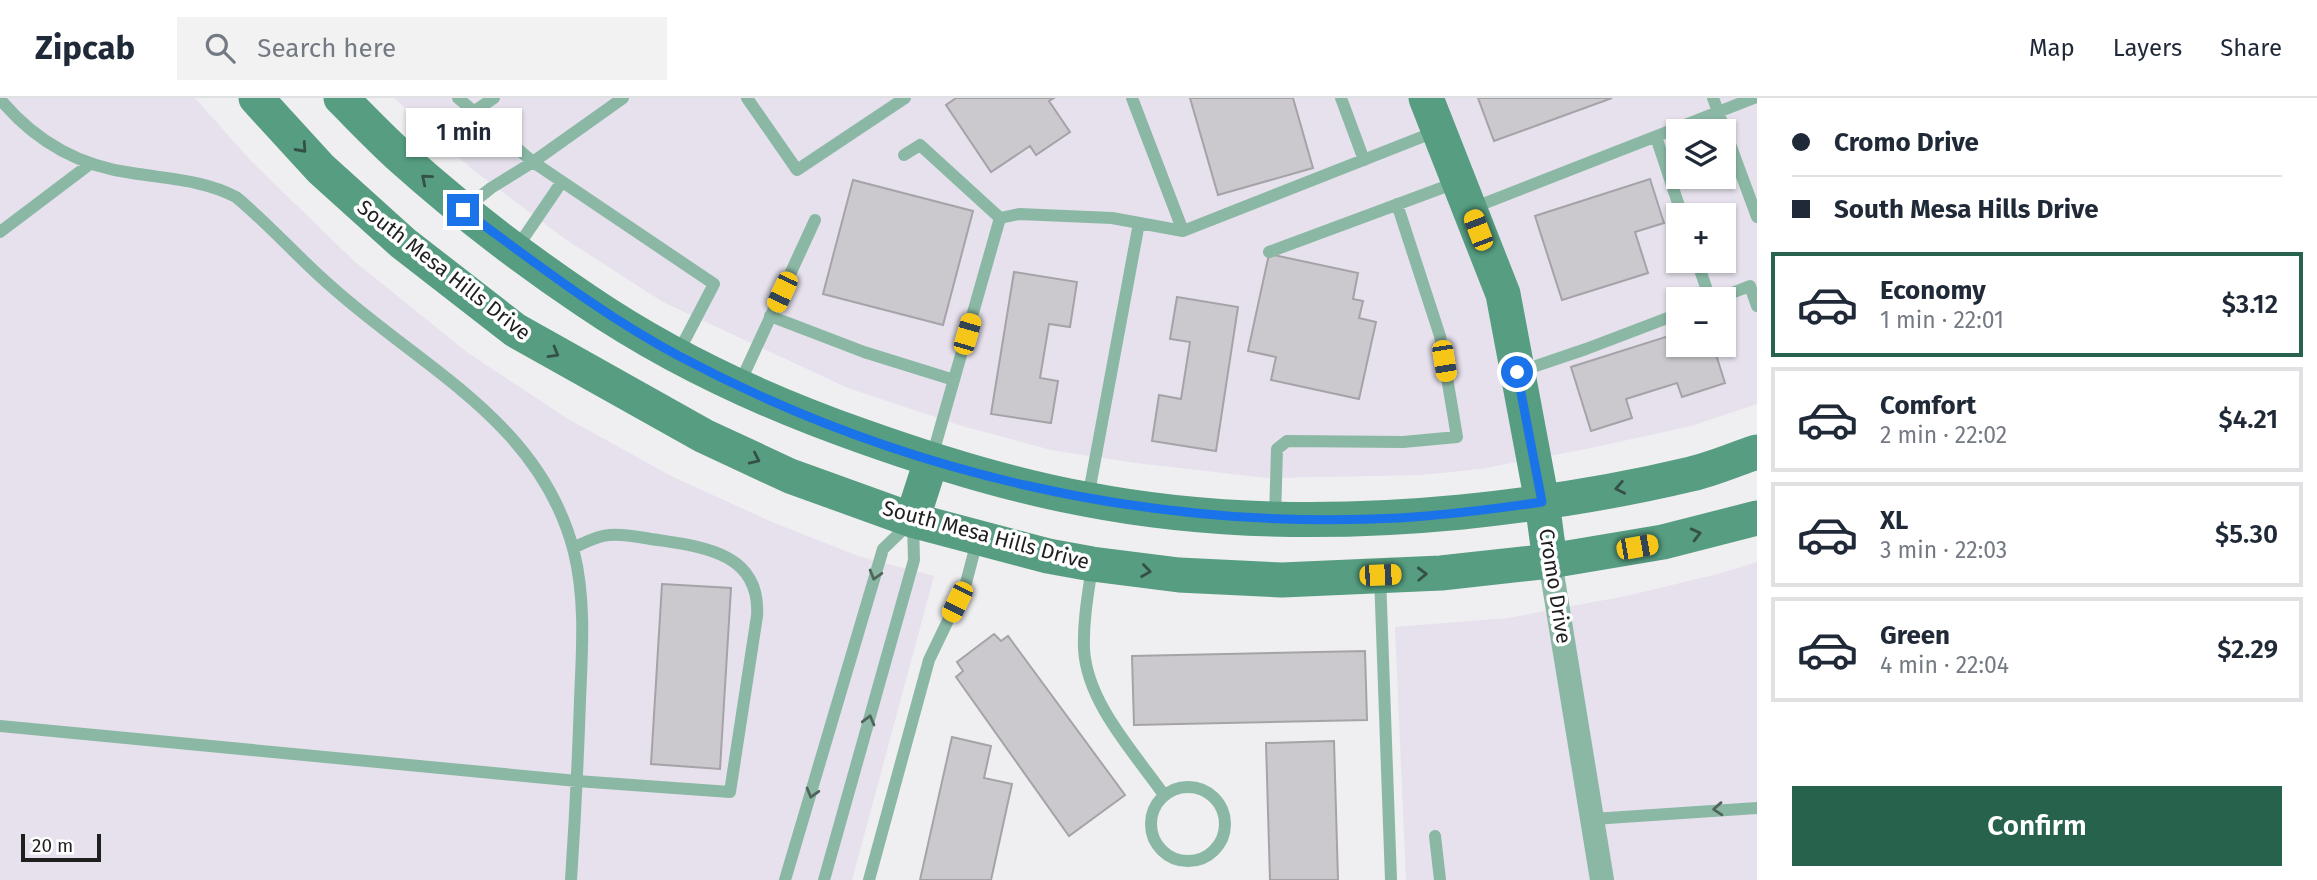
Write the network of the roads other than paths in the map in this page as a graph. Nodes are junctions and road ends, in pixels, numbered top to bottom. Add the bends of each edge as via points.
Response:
1 (256, 98) edge
2 (341, 98) edge
3 (458, 98) edge
4 (494, 98) edge
5 (623, 98) edge
6 (905, 98) edge
7 (1132, 98) edge
8 (1341, 98) edge
9 (1426, 98) edge
10 (1713, 98) edge
11 (1754, 98) edge
12 (0, 99) edge
13 (753, 100) edge
14 (473, 112) junction
15 (1718, 112) junction
16 (1439, 131) junction
17 (1656, 137) junction
18 (904, 155) dead end
19 (1364, 160) junction
20 (533, 162) junction
21 (90, 164) junction
22 (561, 183) junction
23 (1464, 195) junction
24 (1678, 203) edge
25 (1397, 204) junction
26 (463, 210) junction
27 (1757, 217) edge
28 (1000, 218) junction
29 (815, 220) dead end
30 (1139, 223) junction
31 (1183, 231) junction
32 (0, 232) edge
33 (516, 249) junction
34 (1269, 252) dead end
35 (1736, 292) edge
36 (1757, 306) edge
37 (771, 316) junction
38 (1666, 319) edge
39 (677, 355) junction
40 (1517, 372) junction
41 (954, 380) junction
42 (739, 386) junction
43 (1757, 452) edge
44 (931, 461) junction
45 (1088, 500) junction
46 (1542, 502) junction
47 (1275, 518) junction
48 (1757, 518) edge
49 (912, 520) junction
50 (978, 537) junction
51 (573, 548) junction
52 (1550, 561) junction
53 (1092, 564) junction
54 (1380, 575) junction
55 (0, 726) edge
56 (577, 781) junction
57 (1164, 795) junction
58 (1757, 807) edge
59 (1593, 819) junction
60 (1435, 835) dead end
61 (571, 880) edge
62 (785, 880) edge
63 (824, 880) edge
64 (869, 880) edge
65 (1391, 880) edge
66 (1440, 880) edge
67 (1602, 880) edge

1 -> 49 street, South Mesa Hills Drive via 321,169 403,243 515,330 704,436 790,475
26 -> 2 street via 399,156
3 - 14 lane
4 - 14 lane
5 - 20 lane
6 - 13 lane via 797,170
7 - 31 lane
8 - 19 lane
9 - 16 street, Cromo Drive
10 - 15 lane
11 - 15 lane
12 - 21 lane via 41,138
14 - 20 lane
15 - 17 lane
15 - 27 lane
16 - 19 lane
16 - 23 street, Cromo Drive
17 - 23 lane
17 - 24 lane
18 - 28 lane via 920,145
19 - 31 lane
20 - 22 lane
20 - 26 lane
21 - 32 lane
21 - 51 lane via 204,184 244,204 332,287 510,434 556,500
22 - 33 lane
22 - 39 lane via 714,284
23 - 25 lane
23 - 40 street, Cromo Drive via 1503,294
25 - 34 lane
25 - 47 lane via 1440,336 1457,438 1287,441 1277,449
26 - 33 street
28 - 30 lane via 1019,214
28 - 41 lane
29 - 37 lane
30 - 31 lane
30 - 45 lane
33 - 39 street via 586,301
35 - 36 lane via 1751,286
37 - 41 lane
37 - 42 lane
38 - 40 lane
39 - 42 street
40 - 46 street, Cromo Drive
41 - 44 lane
42 - 44 street
43 -> 46 street via 1694,473
44 - 45 street
44 - 49 street
45 - 47 street via 1211,516
46 - 47 street via 1398,518
46 - 52 street, Cromo Drive
52 -> 48 street, South Mesa Hills Drive via 1663,542
49 - 50 street, South Mesa Hills Drive
49 -> 62 lane via 883,549
63 -> 49 lane via 914,560
50 - 53 street, South Mesa Hills Drive
50 - 64 lane via 966,583 929,660
51 - 56 lane via 583,631
51 - 56 lane via 616,535 708,549 743,568 757,605 730,792
54 -> 52 street, South Mesa Hills Drive
52 - 59 street, Cromo Drive
53 -> 54 street, South Mesa Hills Drive via 1179,575 1282,580
53 - 57 lane via 1084,625 1089,676 1096,697
54 - 65 lane
55 - 56 lane
56 - 61 lane
57 - 57 lane via 1152,815 1153,838 1160,848 1179,861 1191,862 1213,853 1225,831 1221,806 1201,789 1176,789
58 -> 59 lane
59 - 67 street, Cromo Drive
60 - 66 lane

